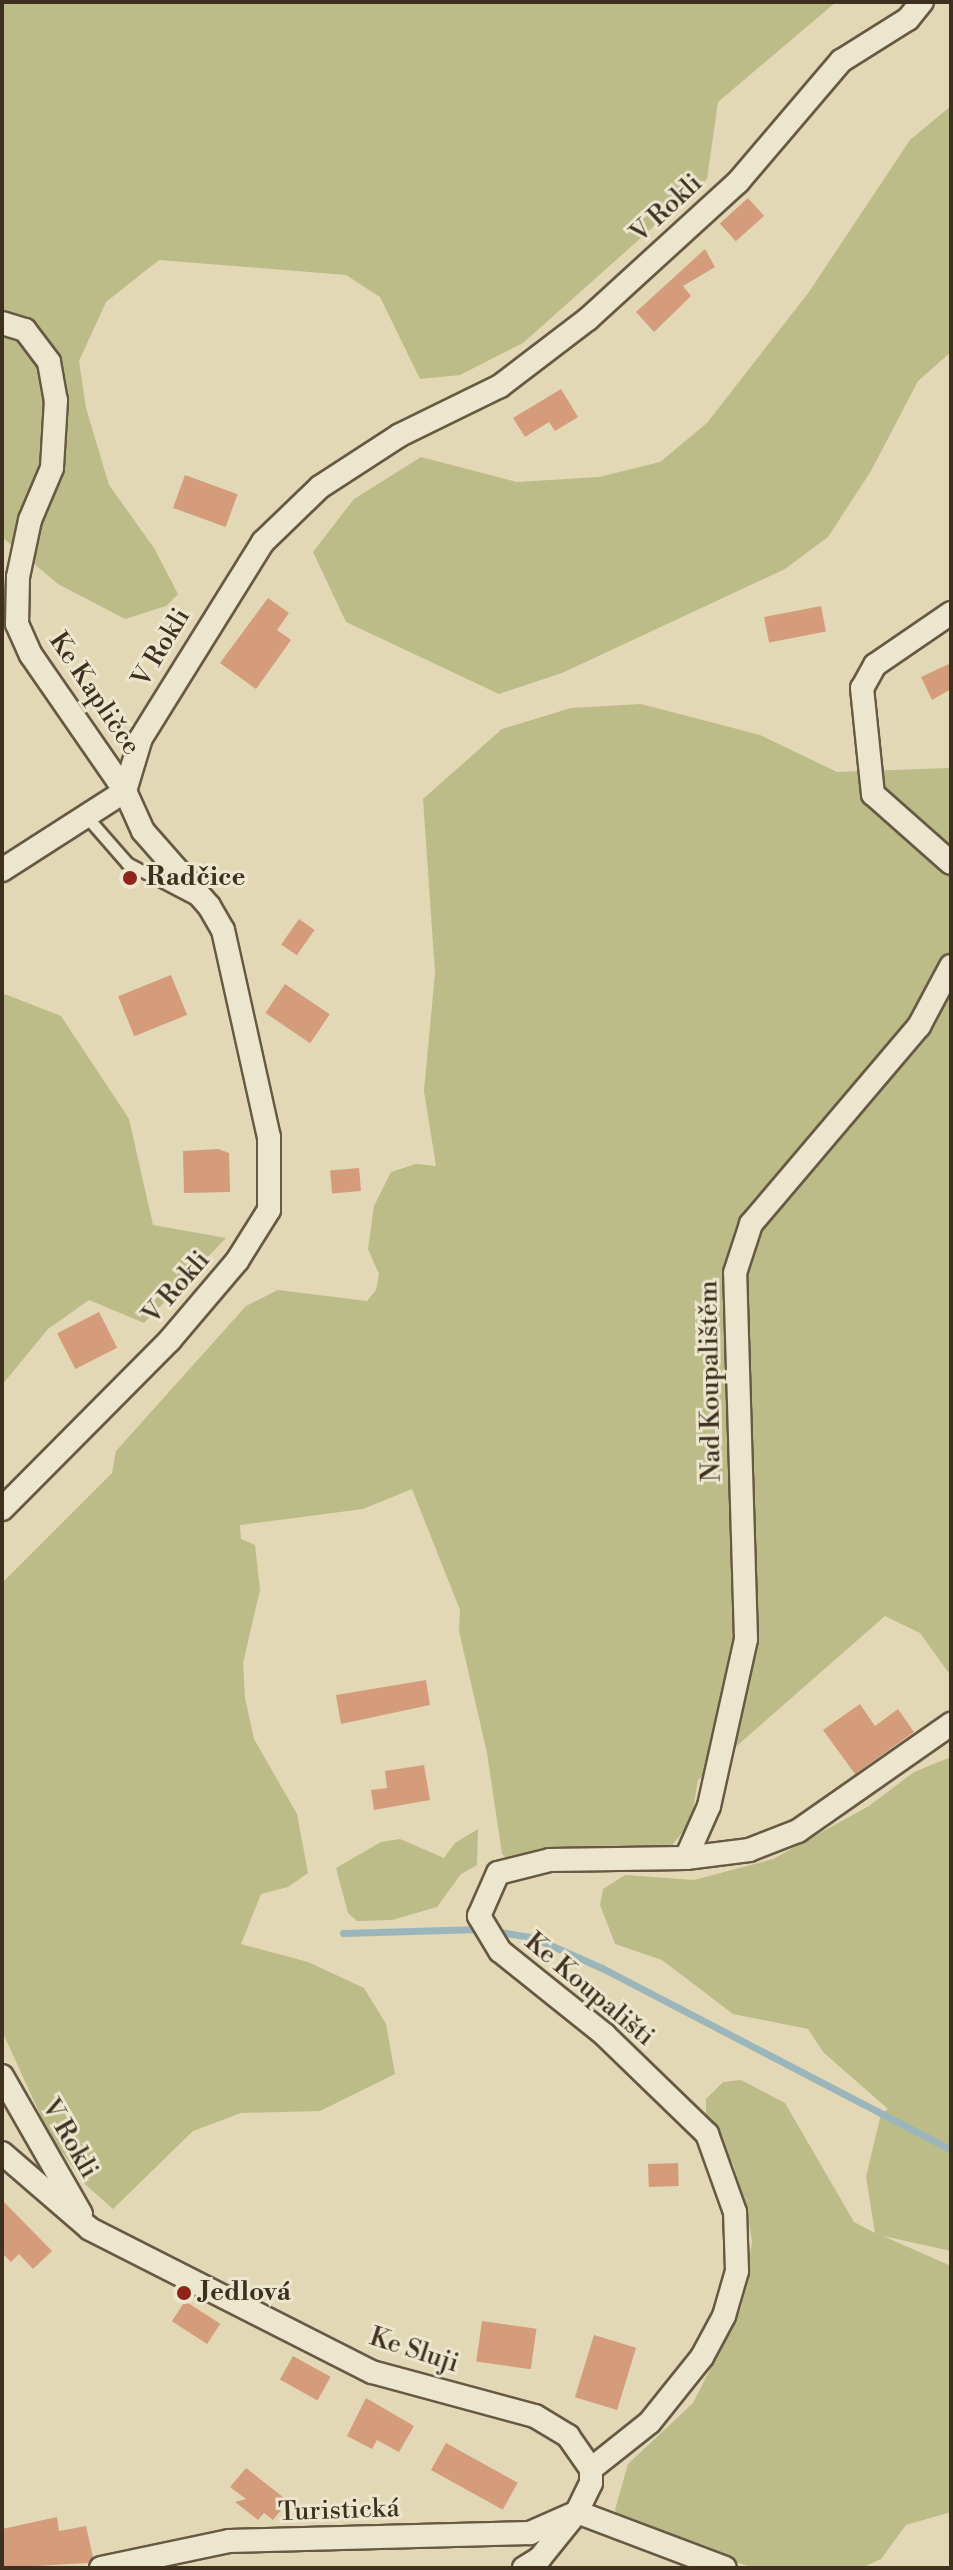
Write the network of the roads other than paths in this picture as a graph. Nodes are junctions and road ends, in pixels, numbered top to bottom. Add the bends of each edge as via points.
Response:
1 (922, 2) edge
2 (2, 323) edge
3 (951, 613) edge
4 (125, 791) junction
5 (86, 816) junction
6 (951, 863) edge
7 (2, 870) edge
8 (209, 906) junction
9 (951, 966) edge
10 (2, 1509) edge
11 (951, 1724) edge
12 (686, 1858) junction
13 (2, 2076) edge
14 (2, 2153) edge
15 (90, 2229) junction
16 (591, 2469) junction
17 (577, 2512) junction
18 (101, 2568) edge
19 (524, 2568) edge
20 (725, 2568) edge

1 - 4 street, V Rokli via 908,19 841,61 738,182 588,319 500,386 400,435 320,487 263,542 141,738
2 - 4 street, Ke Kapličce via 25,330 49,362 56,400 52,468 30,520 18,577 17,624 31,655
3 - 6 street via 875,665 862,688 873,794
4 - 5 street
4 - 8 street, V Rokli via 143,831
5 - 7 street
5 - 8 lane via 127,863
8 - 10 street, V Rokli via 223,930 269,1137 269,1210 237,1261 170,1340
9 - 12 street, Nad Koupalištěm via 919,1026 751,1224 735,1273 746,1639 709,1806
11 - 12 street, Ke Koupališti via 798,1831 749,1850
12 - 16 street, Ke Koupališti via 550,1860 498,1873 479,1916 500,1951 605,2035 707,2134 735,2212 737,2271 724,2316 702,2357 650,2422
13 - 15 street, V Rokli
14 - 15 street, Ke Sluji
15 - 16 street, Ke Sluji via 372,2372 535,2416 568,2436
16 - 17 street via 591,2483
17 - 18 street, Turistická via 530,2533 229,2541
17 - 19 street via 540,2558
17 - 20 street

